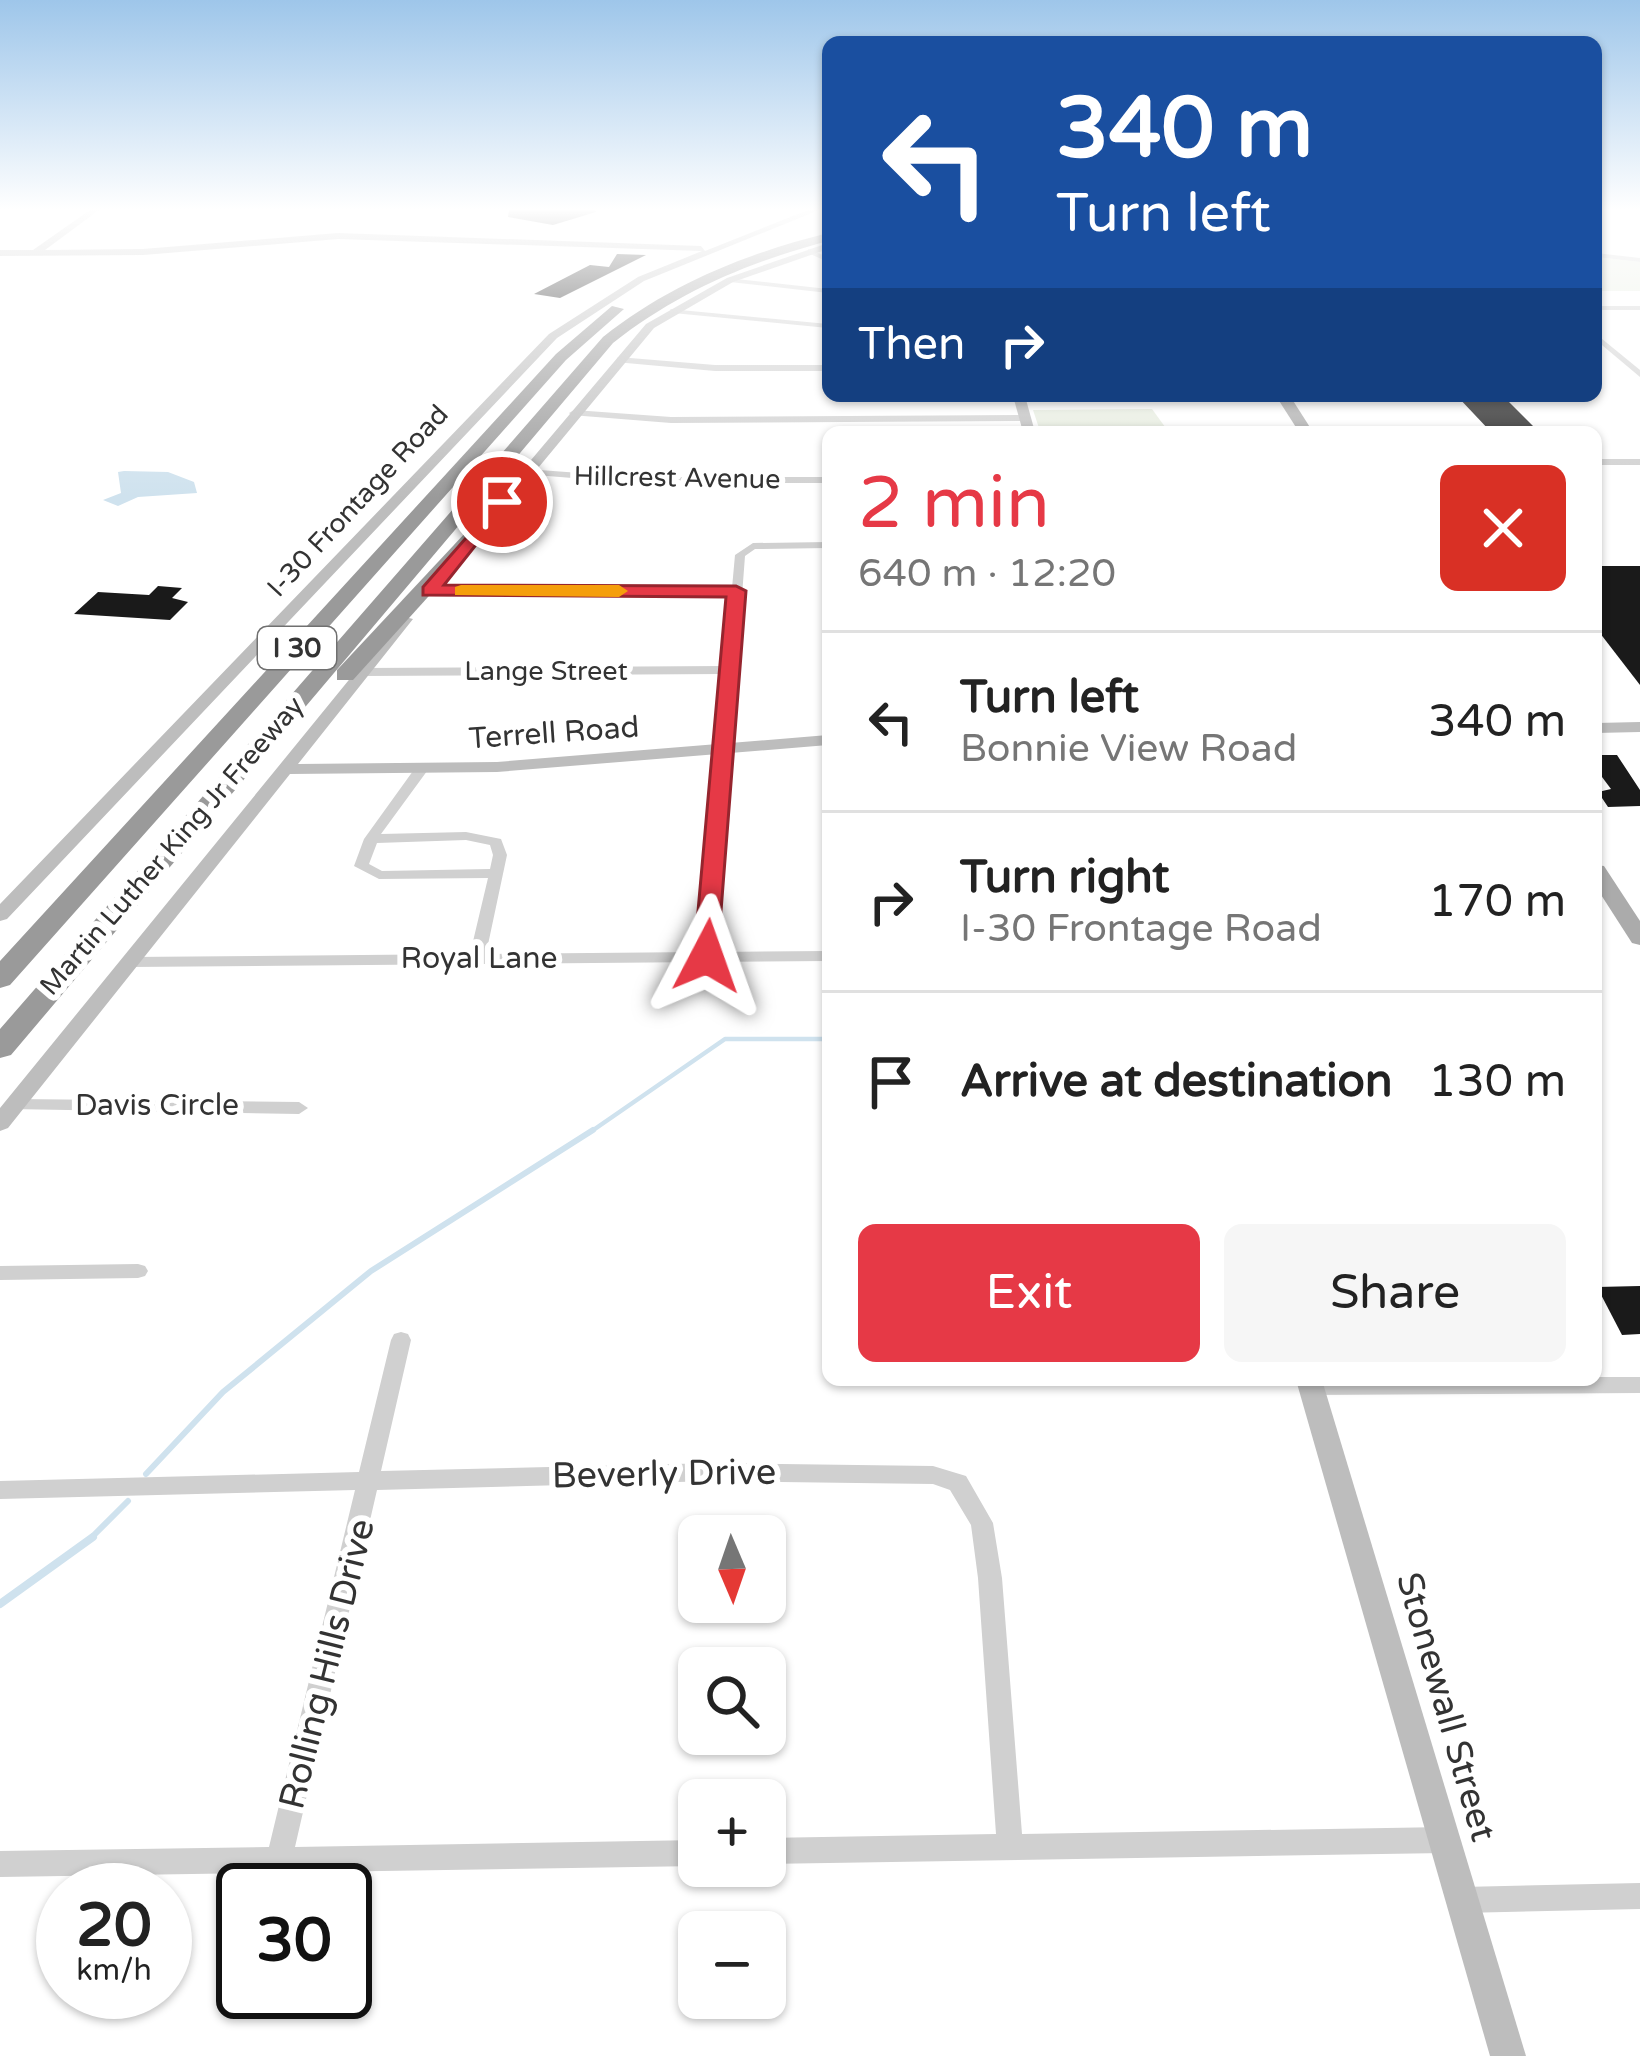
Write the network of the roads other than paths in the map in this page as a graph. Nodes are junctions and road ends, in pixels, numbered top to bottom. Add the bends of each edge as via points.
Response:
1 (599, 306) edge
2 (626, 306) edge
3 (655, 306) edge
4 (683, 306) edge
5 (1602, 308) edge
6 (1640, 308) edge
7 (674, 311) junction
8 (822, 325) edge
9 (553, 337) junction
10 (1602, 341) edge
11 (618, 360) junction
12 (822, 368) edge
13 (1640, 374) edge
14 (574, 413) junction
15 (1027, 425) edge
16 (1602, 462) edge
17 (1640, 462) edge
18 (526, 472) junction
19 (822, 480) edge
20 (417, 514) junction
21 (474, 536) junction
22 (822, 545) edge
23 (429, 591) junction
24 (736, 591) junction
25 (730, 670) junction
26 (363, 672) junction
27 (1640, 727) edge
28 (1602, 728) edge
29 (822, 741) edge
30 (723, 749) junction
31 (423, 767) junction
32 (282, 769) junction
33 (177, 781) junction
34 (370, 838) junction
35 (495, 873) junction
36 (1602, 880) edge
37 (115, 912) junction
38 (0, 915) edge
39 (1640, 938) edge
40 (0, 948) edge
41 (707, 956) junction
42 (822, 956) edge
43 (477, 958) junction
44 (130, 962) junction
45 (0, 980) edge
46 (0, 1048) edge
47 (16, 1105) junction
48 (299, 1108) dead end
49 (0, 1123) edge
50 (138, 1271) dead end
51 (0, 1273) edge
52 (401, 1340) dead end
53 (1602, 1385) edge
54 (1640, 1385) edge
55 (1312, 1386) edge
56 (372, 1480) junction
57 (0, 1490) edge
58 (1445, 1840) junction
59 (1010, 1844) junction
60 (786, 1850) edge
61 (678, 1852) edge
62 (279, 1860) junction
63 (0, 1864) edge
64 (1640, 1896) edge
65 (1462, 1900) junction
66 (1508, 2056) edge

1 - 9 main road, I-30 Frontage Road
2 - 20 highway, Martin Luther King Jr Freeway / I 30 via 575,342
3 - 37 highway, Martin Luther King Jr Freeway / I 30 via 608,340
4 - 7 main road
5 - 6 street
7 - 8 street
7 - 11 main road
9 - 20 highway
9 - 38 main road, I-30 Frontage Road
10 - 13 street
11 - 12 street
11 - 14 main road
14 - 15 street
14 - 18 main road
16 - 17 street
18 - 19 street, Hillcrest Avenue
18 - 21 main road
20 - 33 highway, Martin Luther King Jr Freeway / I 30
21 - 23 main road
21 - 37 highway
22 - 24 street via 741,552
23 - 24 street
23 - 26 main road
24 - 25 street
25 - 26 street, Lange Street
25 - 30 street
26 - 32 main road
27 - 28 main road
29 - 30 main road, Terrell Road
30 - 31 main road, Terrell Road
30 - 41 street
31 - 32 main road, Terrell Road
31 - 34 street
32 - 44 main road
33 - 40 highway
33 - 45 highway, Martin Luther King Jr Freeway / I 30
34 - 35 street via 488,839 499,846
34 - 35 street via 360,861 371,873
35 - 43 street
36 - 39 main road
37 - 46 highway, Martin Luther King Jr Freeway / I 30
41 - 42 street, Royal Lane
41 - 43 street, Royal Lane
43 - 44 street, Royal Lane
44 - 47 main road
47 - 48 street, Davis Circle
47 - 49 main road
50 - 51 street
52 - 56 street, Rolling Hills Drive
53 - 54 street
55 - 58 main road, Stonewall Street
56 - 57 street, Beverly Drive
56 - 59 street, Beverly Drive via 736,1472 933,1475 958,1483 982,1523 990,1578
56 - 62 street, Rolling Hills Drive
58 - 59 street
58 - 65 main road, Stonewall Street
59 - 60 street
61 - 62 street
62 - 63 street
64 - 65 street
65 - 66 main road, Stonewall Street

